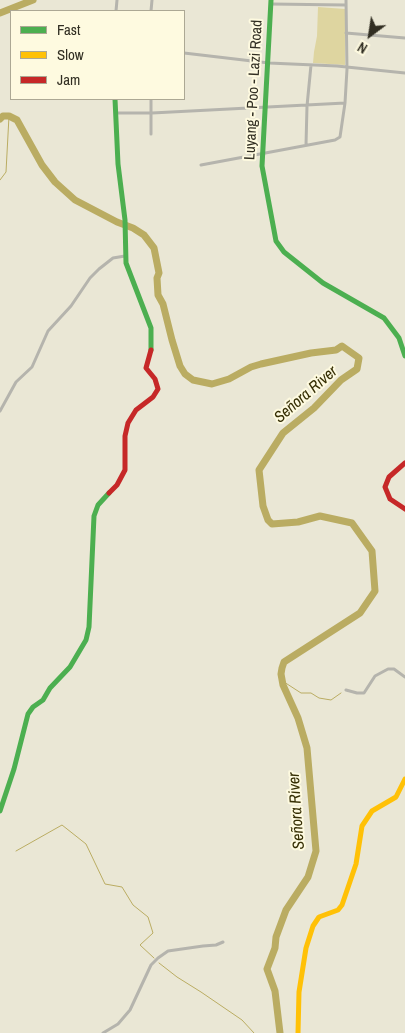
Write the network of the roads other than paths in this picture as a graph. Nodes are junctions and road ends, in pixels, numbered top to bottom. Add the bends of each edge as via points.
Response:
1 (346, 0) edge
2 (271, 2) edge
3 (345, 5) junction
4 (346, 33) junction
5 (405, 38) edge
6 (185, 53) edge
7 (267, 62) junction
8 (311, 65) junction
9 (347, 67) junction
10 (405, 73) edge
11 (115, 100) edge
12 (151, 100) edge
13 (345, 104) junction
14 (307, 106) junction
15 (264, 108) junction
16 (117, 113) junction
17 (152, 113) junction
18 (151, 134) dead end
19 (306, 146) junction
20 (262, 153) junction
21 (201, 165) dead end
22 (125, 256) junction
23 (404, 351) edge
24 (405, 356) edge
25 (0, 411) edge
26 (405, 462) edge
27 (405, 510) edge
28 (405, 677) edge
29 (346, 690) dead end
30 (405, 779) edge
31 (0, 811) edge
32 (223, 942) dead end
33 (103, 1033) edge
34 (298, 1033) edge

1 - 3 street
2 - 3 street
2 - 7 main road, Luyang - Poo - Lazi Road
3 - 4 street
4 - 5 street
4 - 9 street
6 - 7 street
7 - 8 street
7 - 15 main road, Luyang - Poo - Lazi Road
8 - 9 street
8 - 14 street
9 - 10 street
9 - 13 street
11 - 16 main road
12 - 17 street
13 - 14 street
13 - 19 street via 341,134 335,140
14 - 15 street
14 - 19 street
15 - 17 street
15 - 20 main road, Luyang - Poo - Lazi Road
16 - 17 street
16 - 22 main road
17 - 18 street
19 - 20 street
20 - 21 street
20 - 23 main road, Luyang - Poo - Lazi Road via 274,237 279,246 323,283 384,318
22 - 25 street via 113,258 90,278 48,331 32,367 16,382
22 - 31 main road via 151,328 152,346 146,368 158,389 136,410 128,423 124,470 117,486 98,505 94,516 86,640 70,667 28,714
23 - 24 main road, Luyang - Poo - Lazi Road
26 - 27 main road via 388,477 385,487 390,499
28 - 29 street via 394,669 388,669 375,676 364,693
30 - 34 main road via 396,797 372,811 362,826 356,864 342,905 338,910 319,917 313,926 299,992
32 - 33 street via 216,946 168,952 158,958 130,1010 118,1024

